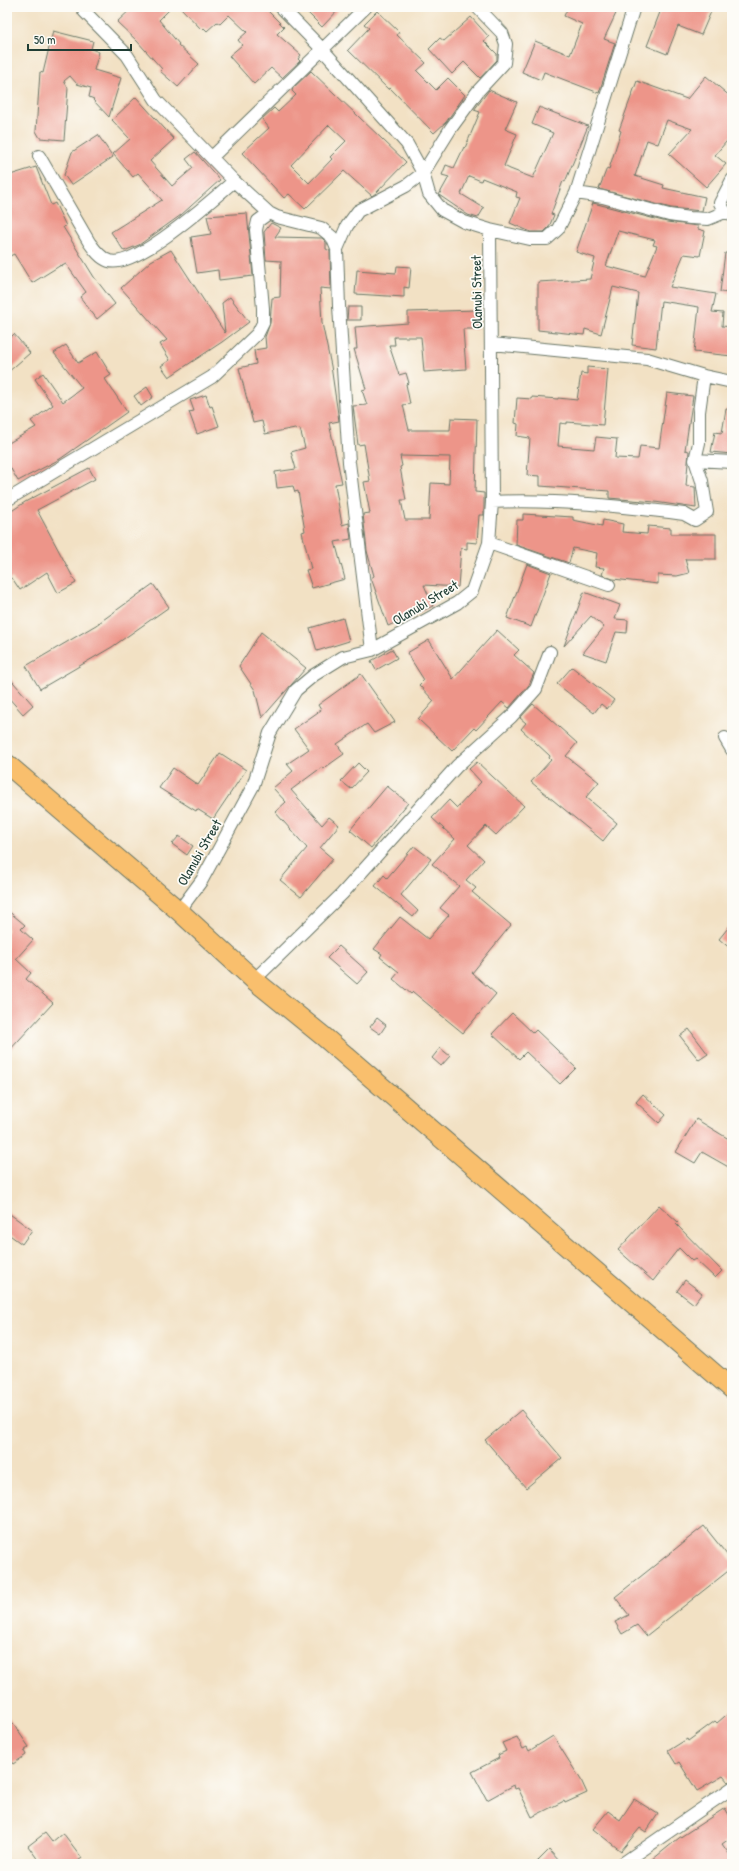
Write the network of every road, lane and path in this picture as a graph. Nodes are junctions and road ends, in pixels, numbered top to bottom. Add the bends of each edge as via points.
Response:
1 (281, 7) edge
2 (366, 7) edge
3 (477, 7) edge
4 (634, 7) edge
5 (84, 11) dead end
6 (322, 49) junction
7 (39, 156) dead end
8 (212, 157) junction
9 (423, 173) junction
10 (732, 180) edge
11 (234, 181) junction
12 (576, 193) junction
13 (269, 213) junction
14 (729, 213) edge
15 (490, 230) junction
16 (337, 249) junction
17 (492, 344) junction
18 (704, 376) junction
19 (732, 382) edge
20 (695, 460) junction
21 (732, 462) edge
22 (7, 500) edge
23 (492, 502) junction
24 (489, 543) junction
25 (609, 585) dead end
26 (372, 650) junction
27 (550, 652) dead end
28 (725, 738) dead end
29 (732, 750) edge
30 (7, 764) edge
31 (179, 911) junction
32 (254, 980) junction
33 (732, 1389) edge
34 (732, 1788) edge
35 (622, 1864) edge

1 - 6 street
2 - 6 street
3 - 9 street via 502,33 506,44 504,63 478,91
4 - 12 street
5 - 8 street via 126,55 156,100
6 - 8 street
6 - 9 street via 407,144
7 - 11 street via 89,242 97,253 109,261 122,261 147,249 192,218
8 - 11 street
9 - 15 street via 429,194 442,210 464,222
9 - 16 street via 406,186 358,211 347,226
10 - 14 street via 720,203
11 - 13 street
12 - 14 street via 690,218 708,219
12 - 15 street via 558,230 547,239 530,239
13 - 16 street via 321,228 332,237
13 - 22 street via 256,225 263,308 263,323 258,333 212,377
15 - 17 street, Olanubi Street
16 - 26 street via 349,462
17 - 18 street via 647,359
17 - 23 street, Olanubi Street
18 - 19 street
18 - 20 street
20 - 21 street
20 - 23 street via 702,481 707,512 695,520 684,514 585,504
23 - 24 street, Olanubi Street
24 - 25 street
24 - 26 street, Olanubi Street via 472,591 457,603
26 - 31 street, Olanubi Street via 343,657 296,690 270,732 253,786 202,880
27 - 32 street via 536,689 457,766 342,894
28 - 29 street
30 - 31 main road
31 - 32 main road
32 - 33 main road via 323,1036
34 - 35 street

